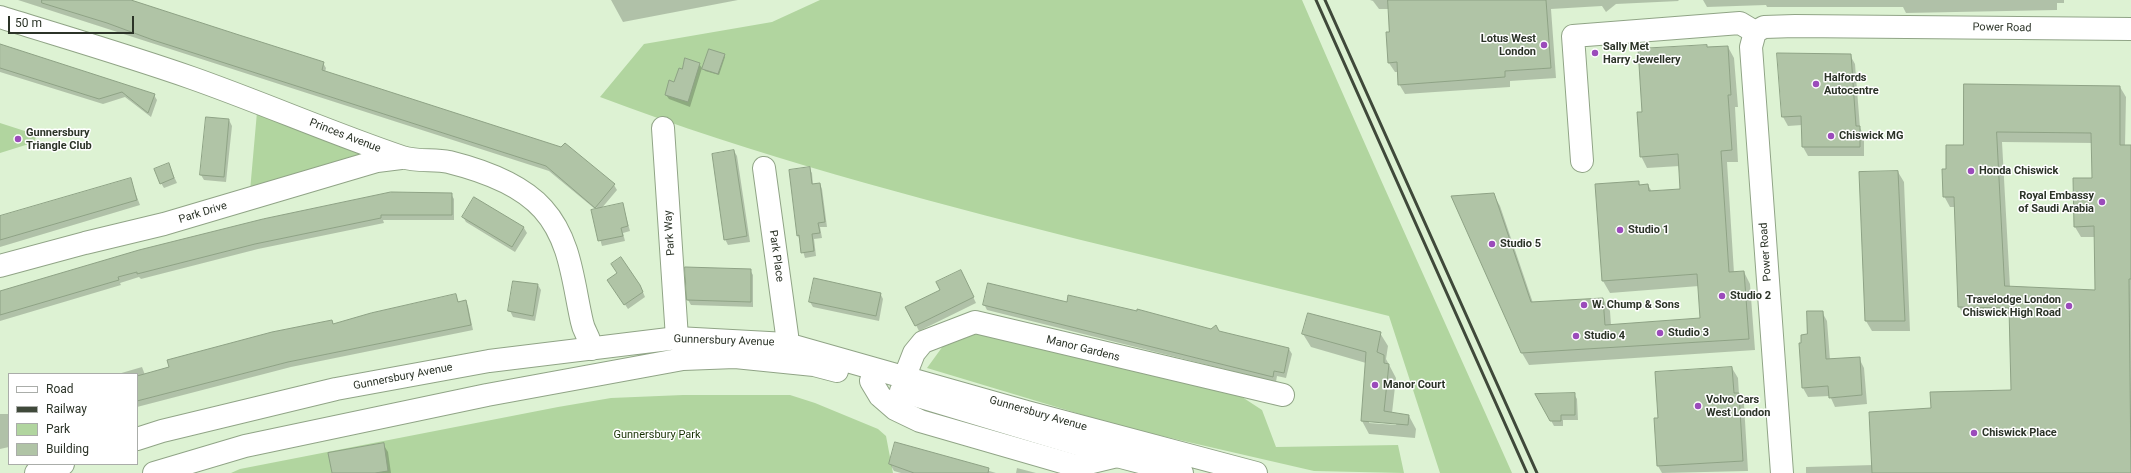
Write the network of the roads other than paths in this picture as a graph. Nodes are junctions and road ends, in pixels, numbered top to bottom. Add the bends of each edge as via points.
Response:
1 (0, 17) edge
2 (2131, 29) edge
3 (1755, 32) junction
4 (663, 128) dead end
5 (404, 158) junction
6 (1582, 161) dead end
7 (764, 168) dead end
8 (0, 266) edge
9 (677, 338) junction
10 (787, 344) junction
11 (591, 349) junction
12 (905, 376) junction
13 (1283, 395) dead end
14 (138, 440) edge
15 (60, 465) edge
16 (36, 473) edge
17 (154, 473) edge
18 (1182, 473) edge
19 (1256, 473) edge
20 (1782, 473) edge

1 - 5 main road, Princes Avenue via 192,78
2 - 3 main road, Power Road via 1795,26 1764,27
3 - 6 main road via 1740,23 1573,36
3 - 20 main road, Power Road via 1751,47
4 - 9 main road, Park Way
5 - 8 main road, Park Drive via 377,161 164,224
5 - 11 main road, Princes Avenue via 448,162 481,172 522,191 543,208 563,241
7 - 10 main road, Park Place
9 - 10 main road, Gunnersbury Avenue
9 - 11 main road, Gunnersbury Avenue
10 - 12 main road, Gunnersbury Avenue
11 - 14 main road, Gunnersbury Avenue via 489,361 336,389 162,431
12 - 13 main road, Manor Gardens via 914,353 923,342 975,322
12 - 19 main road, Gunnersbury Avenue
15 - 16 main road
17 - 18 main road, Gunnersbury Avenue via 245,446 487,395 683,360 735,357 806,365 871,381 1117,456

